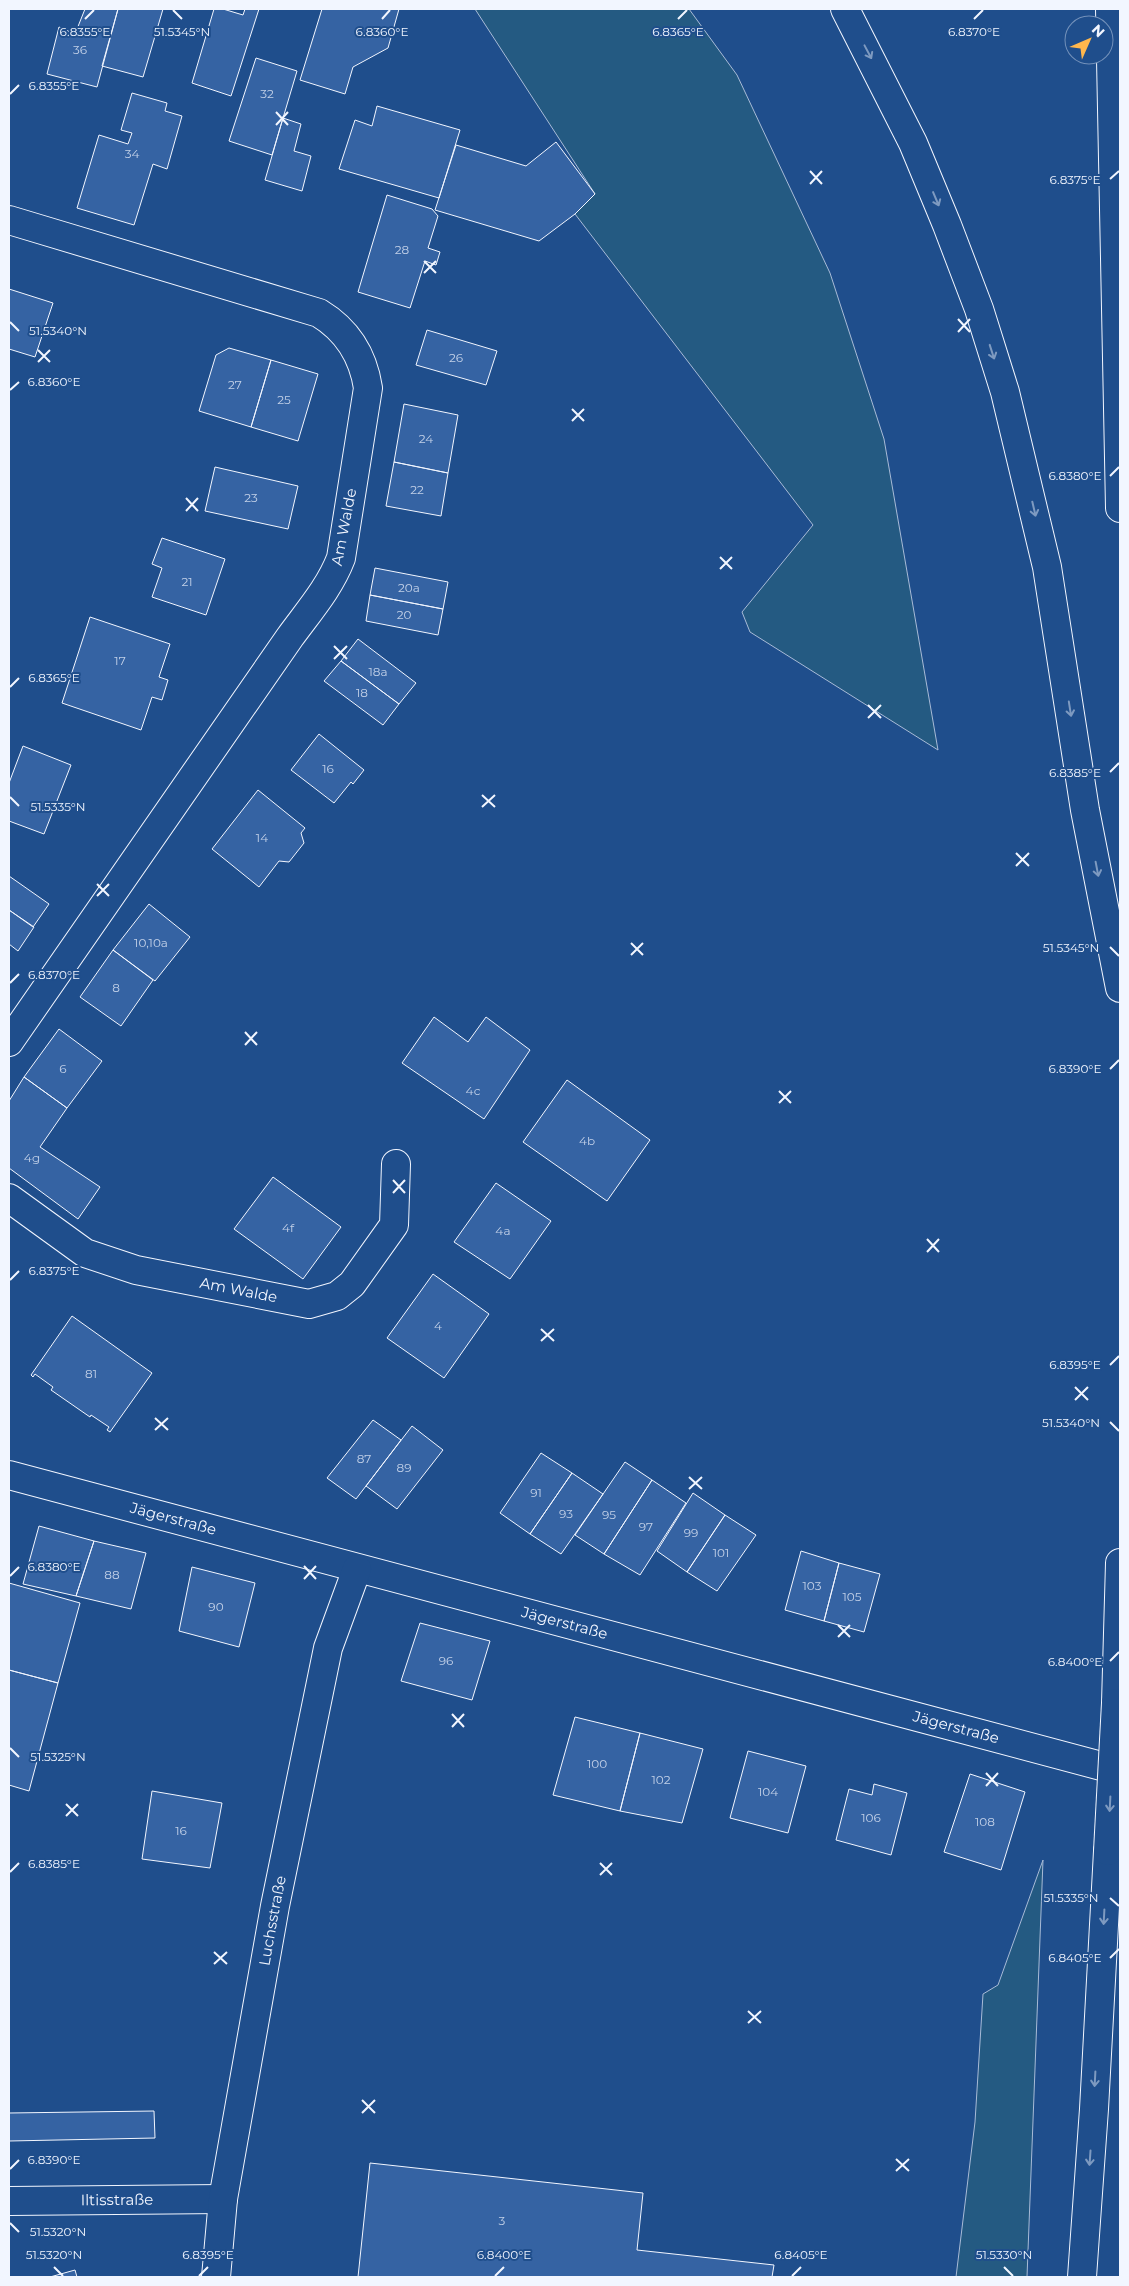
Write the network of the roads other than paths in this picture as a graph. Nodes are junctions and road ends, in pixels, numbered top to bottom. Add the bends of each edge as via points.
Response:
1 (845, 9) edge
2 (1110, 9) edge
3 (9, 220) edge
4 (1120, 508) edge
5 (1120, 988) edge
6 (9, 1042) edge
7 (396, 1164) dead end
8 (9, 1198) edge
9 (9, 1475) edge
10 (1120, 1563) edge
11 (357, 1569) junction
12 (1120, 1771) edge
13 (223, 2199) junction
14 (9, 2201) edge
15 (216, 2277) edge
16 (1082, 2277) edge

1 -> 5 main road via 913,143 979,309 1005,392 1047,567 1085,810
2 - 4 main road
3 - 6 main road, Am Walde via 319,313 331,320 352,343 366,370 368,388 341,558 335,573
7 - 8 main road, Am Walde via 394,1225 352,1284 337,1296 309,1304 136,1270 85,1253
9 - 11 main road, Jägerstraße
10 -> 16 main road, bridge via 1116,1703
11 - 12 main road, Jägerstraße
11 - 13 main road, Luchsstraße via 328,1648 275,1906
13 - 14 main road, Iltisstraße
13 - 15 main road, Luchsstraße

